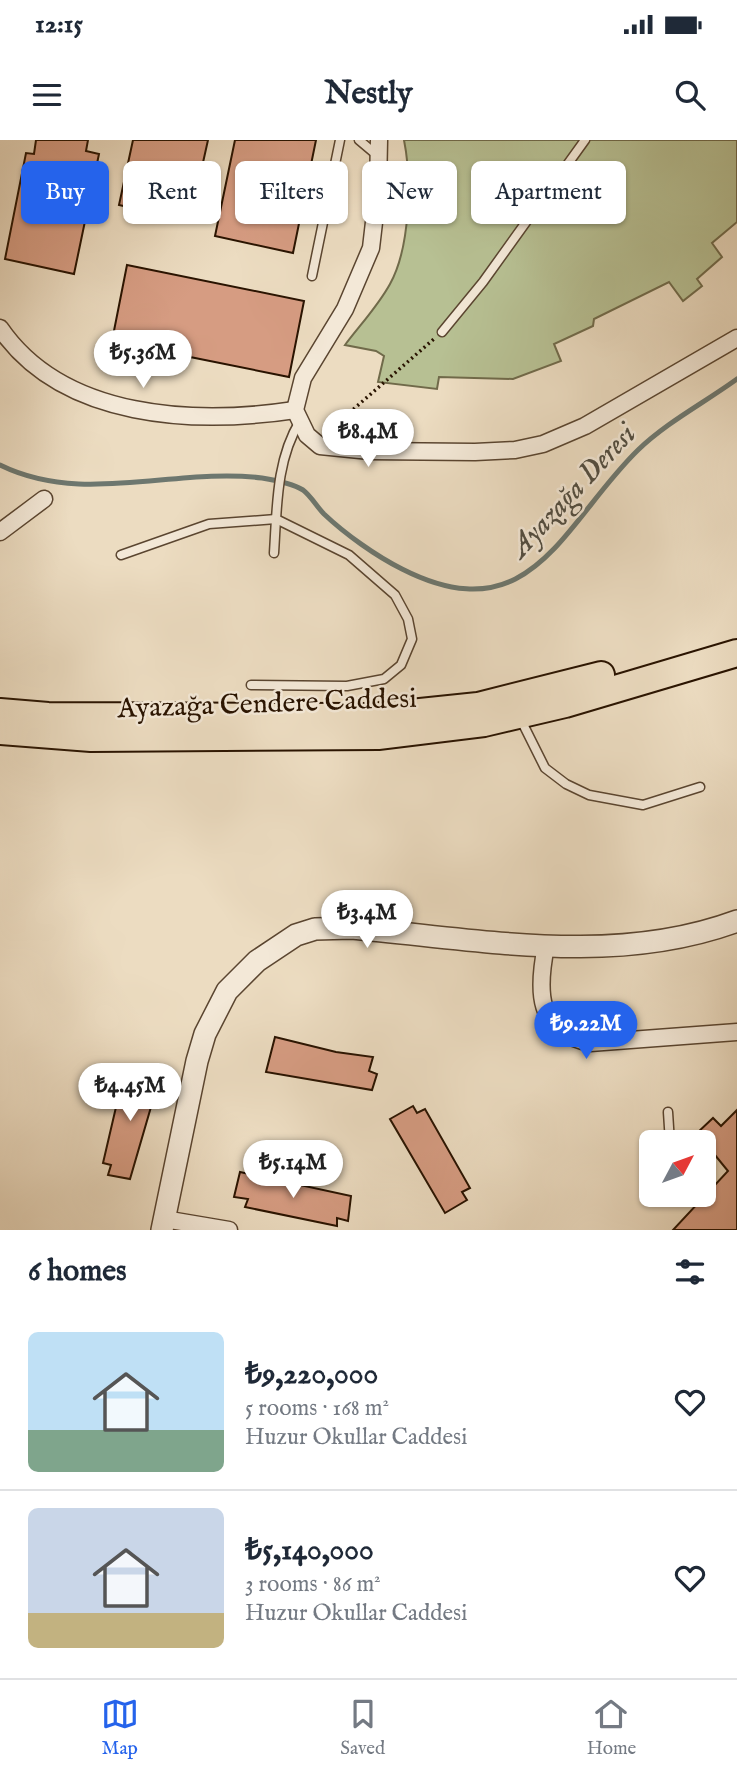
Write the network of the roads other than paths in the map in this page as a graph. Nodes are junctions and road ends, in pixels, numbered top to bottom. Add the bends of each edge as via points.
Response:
1 (340, 140) edge
2 (359, 140) edge
3 (379, 140) edge
4 (585, 140) edge
5 (379, 157) junction
6 (312, 276) dead end
7 (0, 328) edge
8 (442, 332) road end
9 (737, 338) edge
10 (298, 416) junction
11 (44, 499) dead end
12 (276, 519) junction
13 (0, 532) edge
14 (274, 553) dead end
15 (121, 555) dead end
16 (737, 635) edge
17 (737, 653) edge
18 (251, 685) dead end
19 (0, 712) edge
20 (518, 715) junction
21 (0, 732) edge
22 (700, 787) dead end
23 (737, 921) edge
24 (545, 946) junction
25 (737, 1032) edge
26 (668, 1112) dead end
27 (669, 1130) edge
28 (163, 1224) edge
29 (229, 1230) edge

1 - 6 lane
2 - 5 lane
3 - 5 street
4 - 8 lane
5 - 10 street via 371,248 345,309 303,378
7 - 10 street via 48,377 91,397 166,415
9 - 10 street via 585,426 515,450 320,446 307,435
10 - 12 lane via 281,471
11 - 13 street
12 - 14 lane
12 - 15 lane via 209,524
12 - 18 lane via 349,555 394,595 408,619 412,639 401,665 384,679 346,686
16 - 19 main road, Ayazağa Cendere Caddesi via 478,706 372,717
17 - 20 main road, Ayazağa Cendere Caddesi
20 - 21 main road, Ayazağa Cendere Caddesi via 378,736 91,738
20 - 22 lane via 545,768 589,795 643,805
23 - 24 street via 628,945
24 - 25 street via 539,982 543,1007 570,1038 590,1043
24 - 28 street via 351,928 314,929 281,944 227,991 205,1034
26 - 27 lane
28 - 29 street

